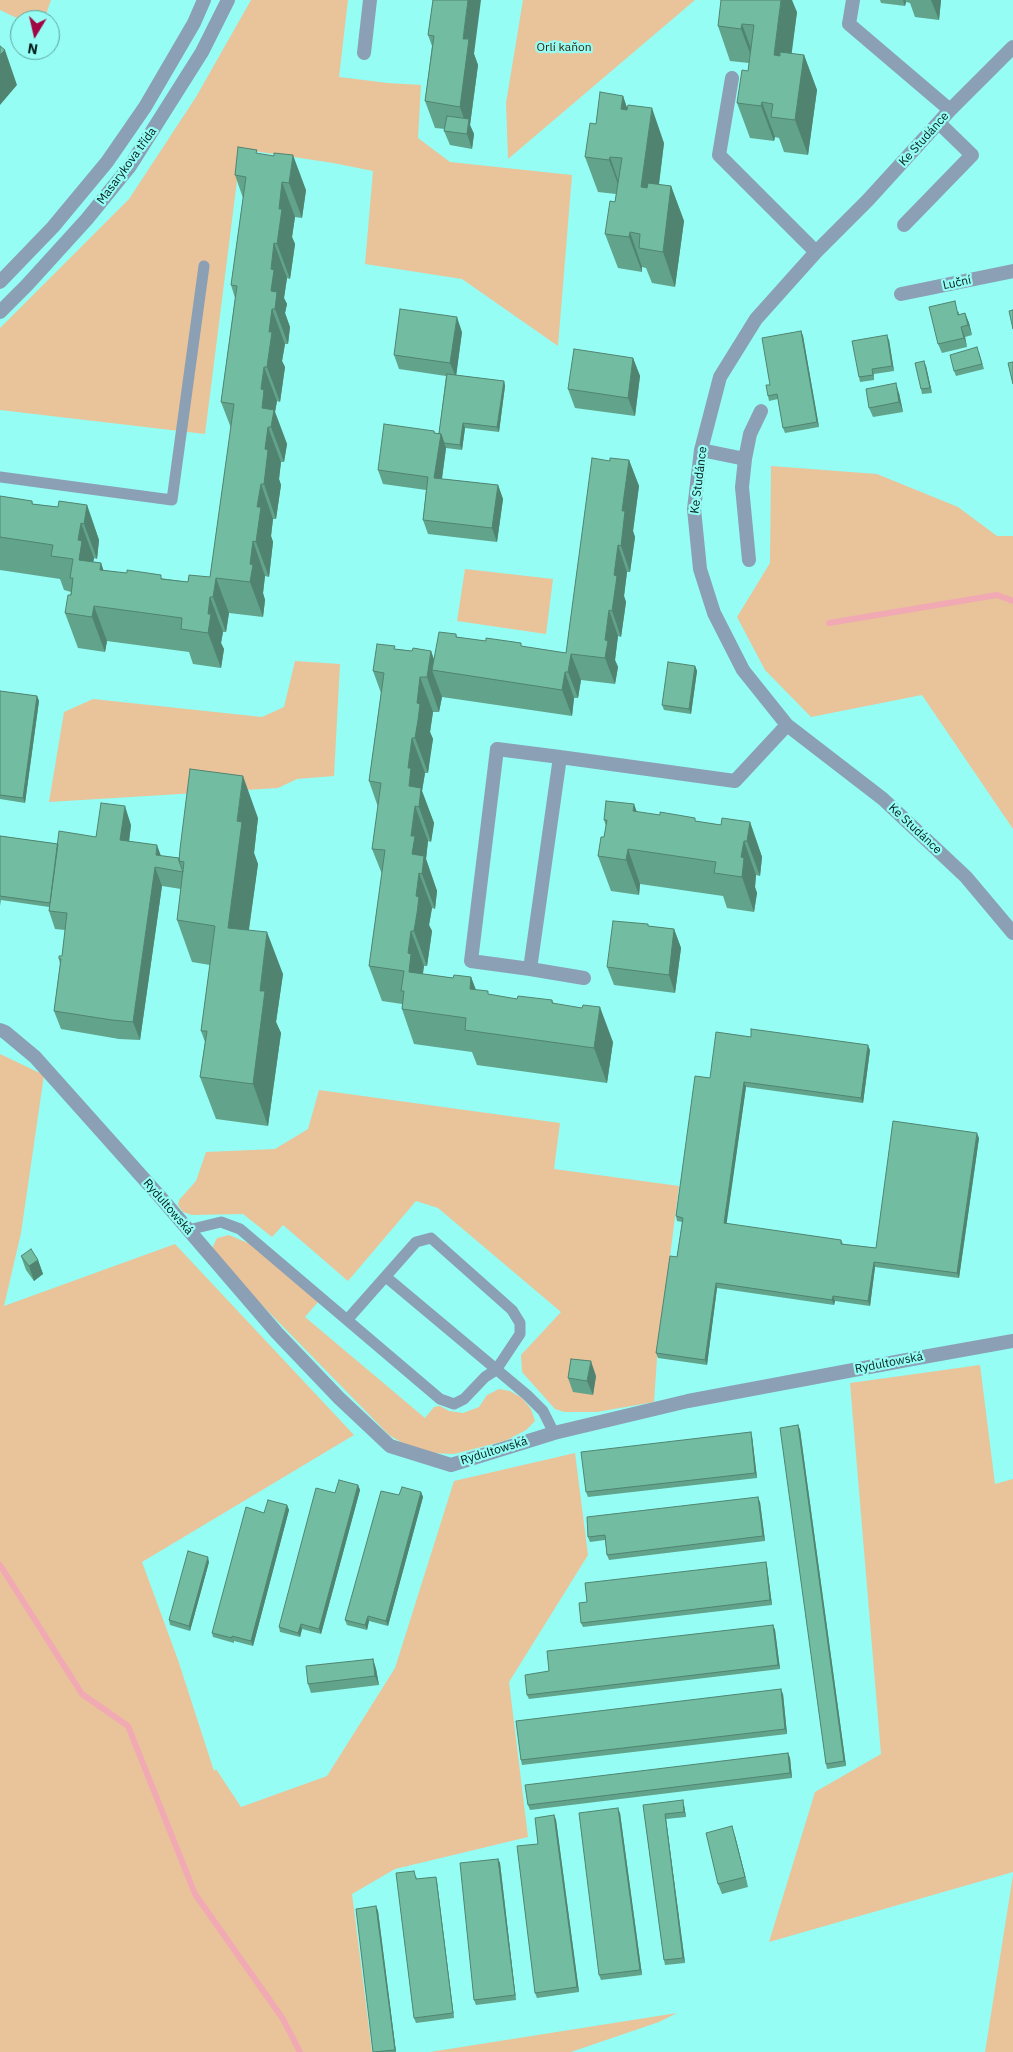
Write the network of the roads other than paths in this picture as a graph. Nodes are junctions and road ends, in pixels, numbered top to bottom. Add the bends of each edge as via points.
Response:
1 (204, 0) edge
2 (228, 0) edge
3 (370, 0) edge
4 (853, 0) edge
5 (1013, 47) edge
6 (364, 53) dead end
7 (732, 78) dead end
8 (950, 110) junction
9 (938, 123) junction
10 (904, 225) dead end
11 (816, 252) junction
12 (204, 266) dead end
13 (1013, 271) edge
14 (0, 282) edge
15 (901, 294) dead end
16 (0, 312) edge
17 (761, 411) dead end
18 (701, 450) junction
19 (745, 460) junction
20 (0, 477) edge
21 (749, 560) dead end
22 (787, 725) junction
23 (560, 757) junction
24 (1013, 933) edge
25 (530, 969) junction
26 (584, 978) dead end
27 (0, 1030) edge
28 (188, 1230) junction
29 (386, 1277) junction
30 (348, 1320) junction
31 (1013, 1342) edge
32 (496, 1370) junction
33 (554, 1433) junction

1 - 14 street, Masarykova třída via 145,107 107,162 53,227
2 - 16 street, Masarykova třída via 202,52 130,166 58,252
3 - 6 street
4 - 8 street via 849,24
5 - 8 street, Ke Studánce
7 - 11 street via 719,154
8 - 9 street, Ke Studánce
9 - 10 street via 972,155
9 - 11 street, Ke Studánce
11 - 18 street, Ke Studánce via 756,319 720,377
12 - 20 lane via 172,500
13 - 15 street, Luční
17 - 19 street via 750,434
18 - 19 street
18 - 22 street, Ke Studánce via 694,509 700,569 714,613 743,670
19 - 21 street via 742,487
22 - 23 street via 735,781
22 - 24 street, Ke Studánce via 883,799 966,877
23 - 25 street
23 - 25 street via 497,749 471,961
25 - 26 street
27 - 28 street, Rydultowská via 35,1057
28 - 30 lane via 221,1222 240,1229
28 - 33 street, Rydultowská via 277,1332 390,1446 451,1465
29 - 30 lane
29 - 32 lane
29 - 32 lane via 416,1242 431,1238 512,1310 520,1323 520,1334
30 - 32 lane via 440,1399 454,1404
31 - 33 street, Rydultowská via 912,1358 688,1402
32 - 33 lane via 544,1411

